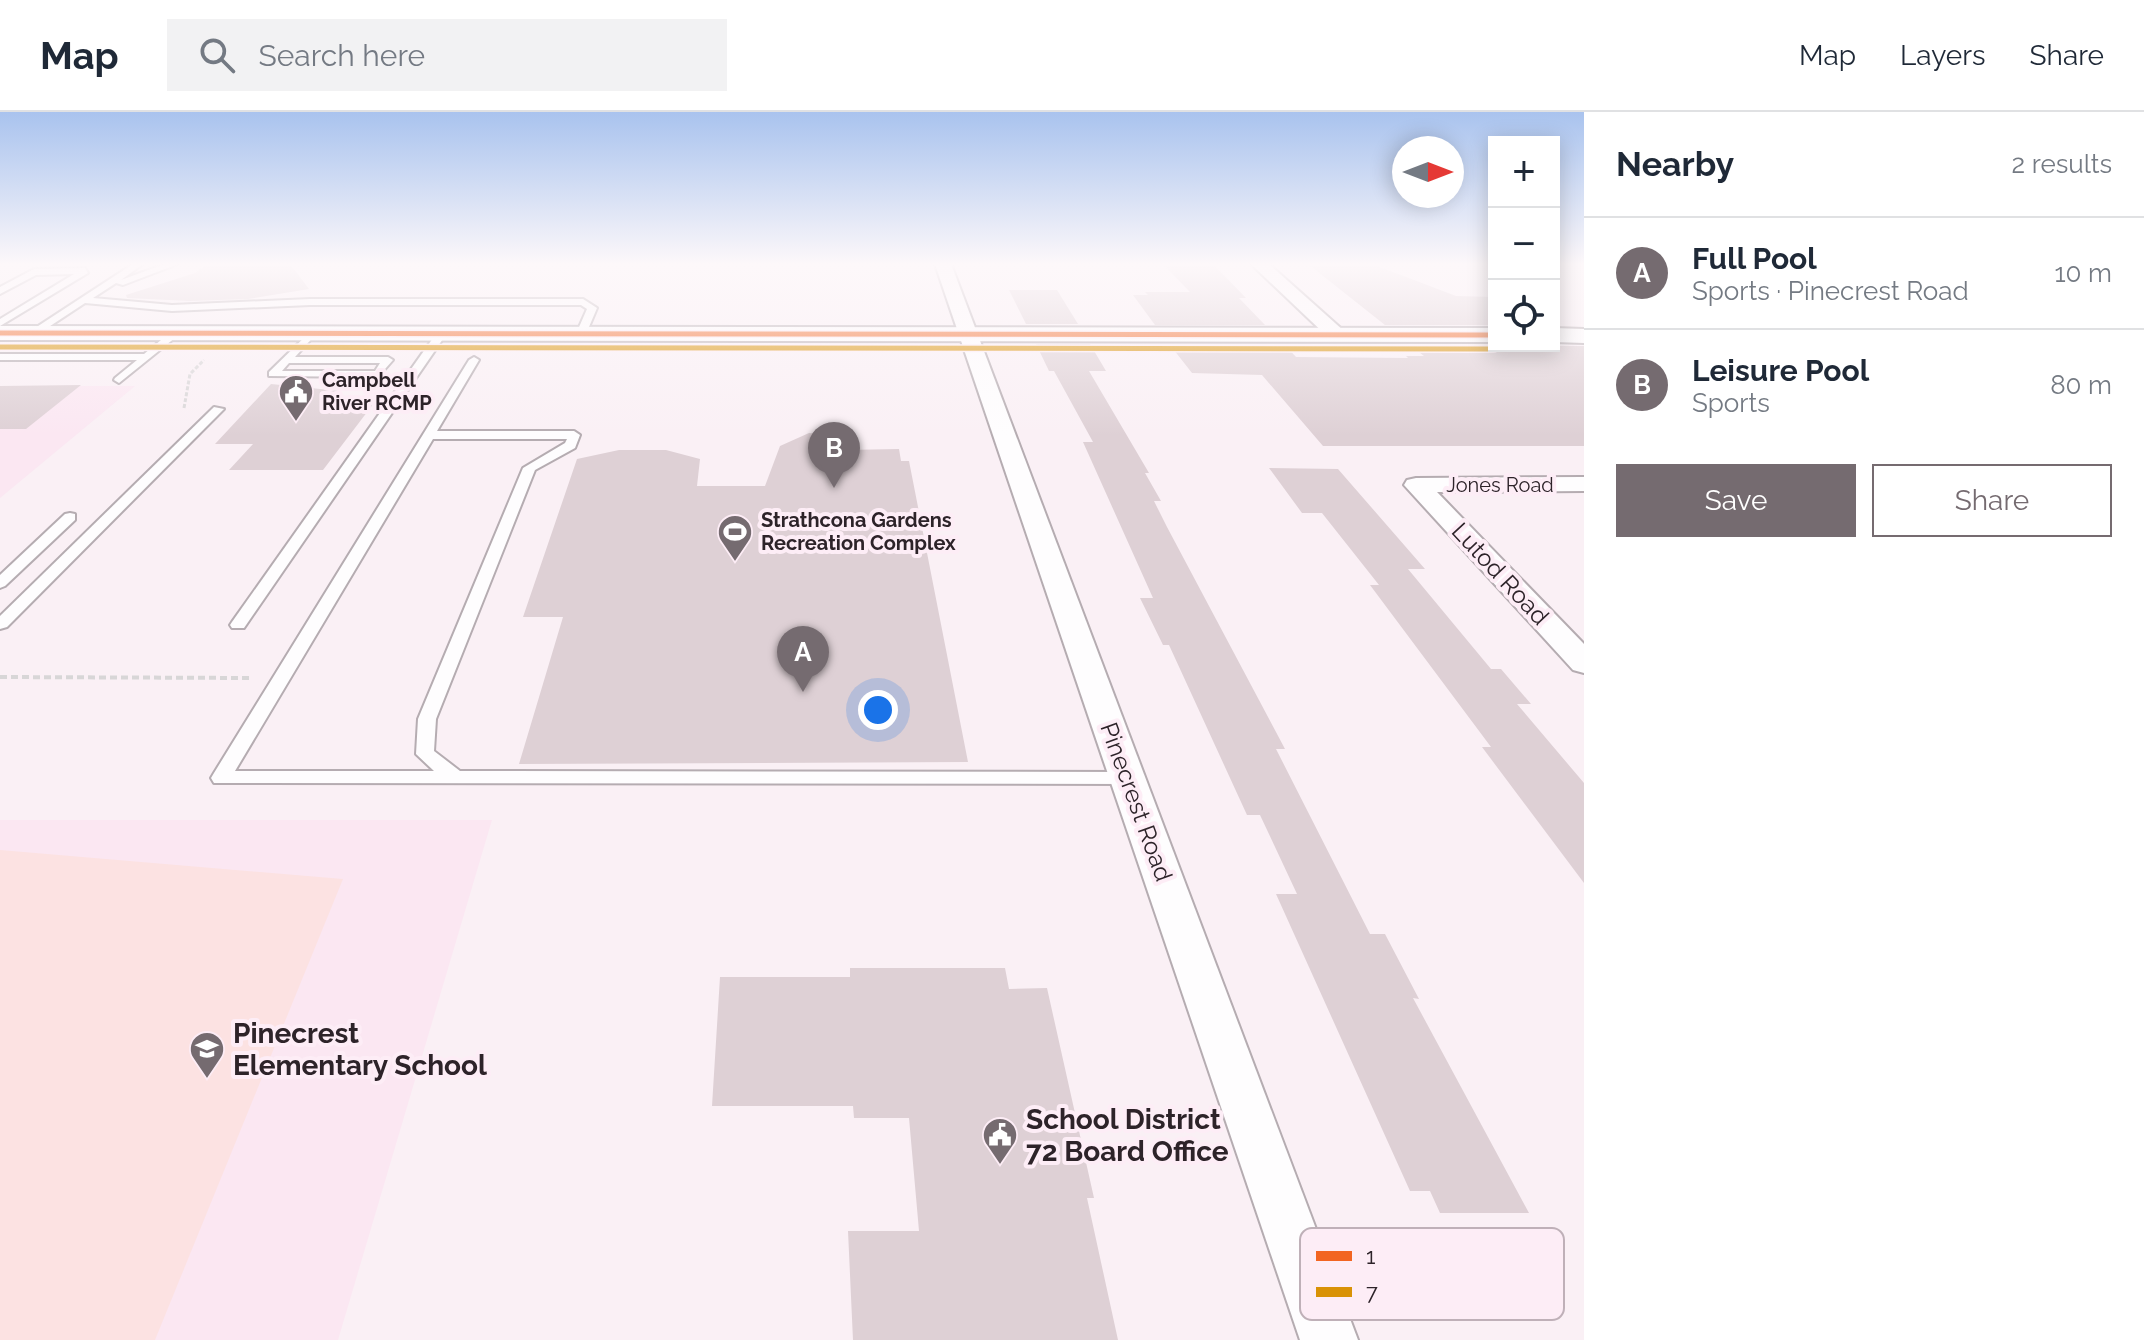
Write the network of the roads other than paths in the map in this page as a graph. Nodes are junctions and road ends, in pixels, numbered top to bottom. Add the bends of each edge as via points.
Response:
1 (51, 321) edge
2 (586, 321) edge
3 (963, 321) edge
4 (1322, 321) edge
5 (34, 332) junction
6 (313, 332) junction
7 (0, 333) edge
8 (176, 333) junction
9 (442, 333) junction
10 (581, 334) junction
11 (968, 335) junction
12 (1337, 335) junction
13 (1488, 335) edge
14 (1560, 335) edge
15 (1584, 336) edge
16 (0, 357) edge
17 (148, 357) junction
18 (286, 360) junction
19 (474, 360) dead end
20 (119, 380) dead end
21 (218, 409) dead end
22 (428, 435) junction
23 (1584, 484) edge
24 (1416, 485) joint
25 (70, 517) dead end
26 (0, 583) edge
27 (1, 624) edge
28 (238, 625) dead end
29 (1584, 663) edge
30 (456, 778) junction
31 (1128, 779) junction
32 (1300, 1259) edge
33 (1322, 1320) edge
34 (1329, 1340) edge

1 - 5 lane
2 - 10 lane
3 - 11 street, Pinecrest Road
4 - 12 street
5 - 7 main road
5 - 8 main road
6 - 8 main road
6 - 9 main road
6 - 18 lane
8 - 17 lane
9 - 10 main road
9 - 28 lane
10 - 11 main road
11 - 12 main road
11 - 31 street, Pinecrest Road
12 - 13 main road
14 - 15 main road
16 - 17 lane
17 - 20 lane
18 - 18 lane via 300,360 388,360 378,374 273,374
19 - 22 lane
21 - 27 lane
22 - 30 lane via 574,435 571,445 529,468 427,719 425,754
22 - 30 lane via 221,778
23 - 24 street, Jones Road
24 - 29 street, Lutod Road
25 - 26 lane
30 - 31 lane
31 - 32 street, Pinecrest Road
33 - 34 street, Pinecrest Road

